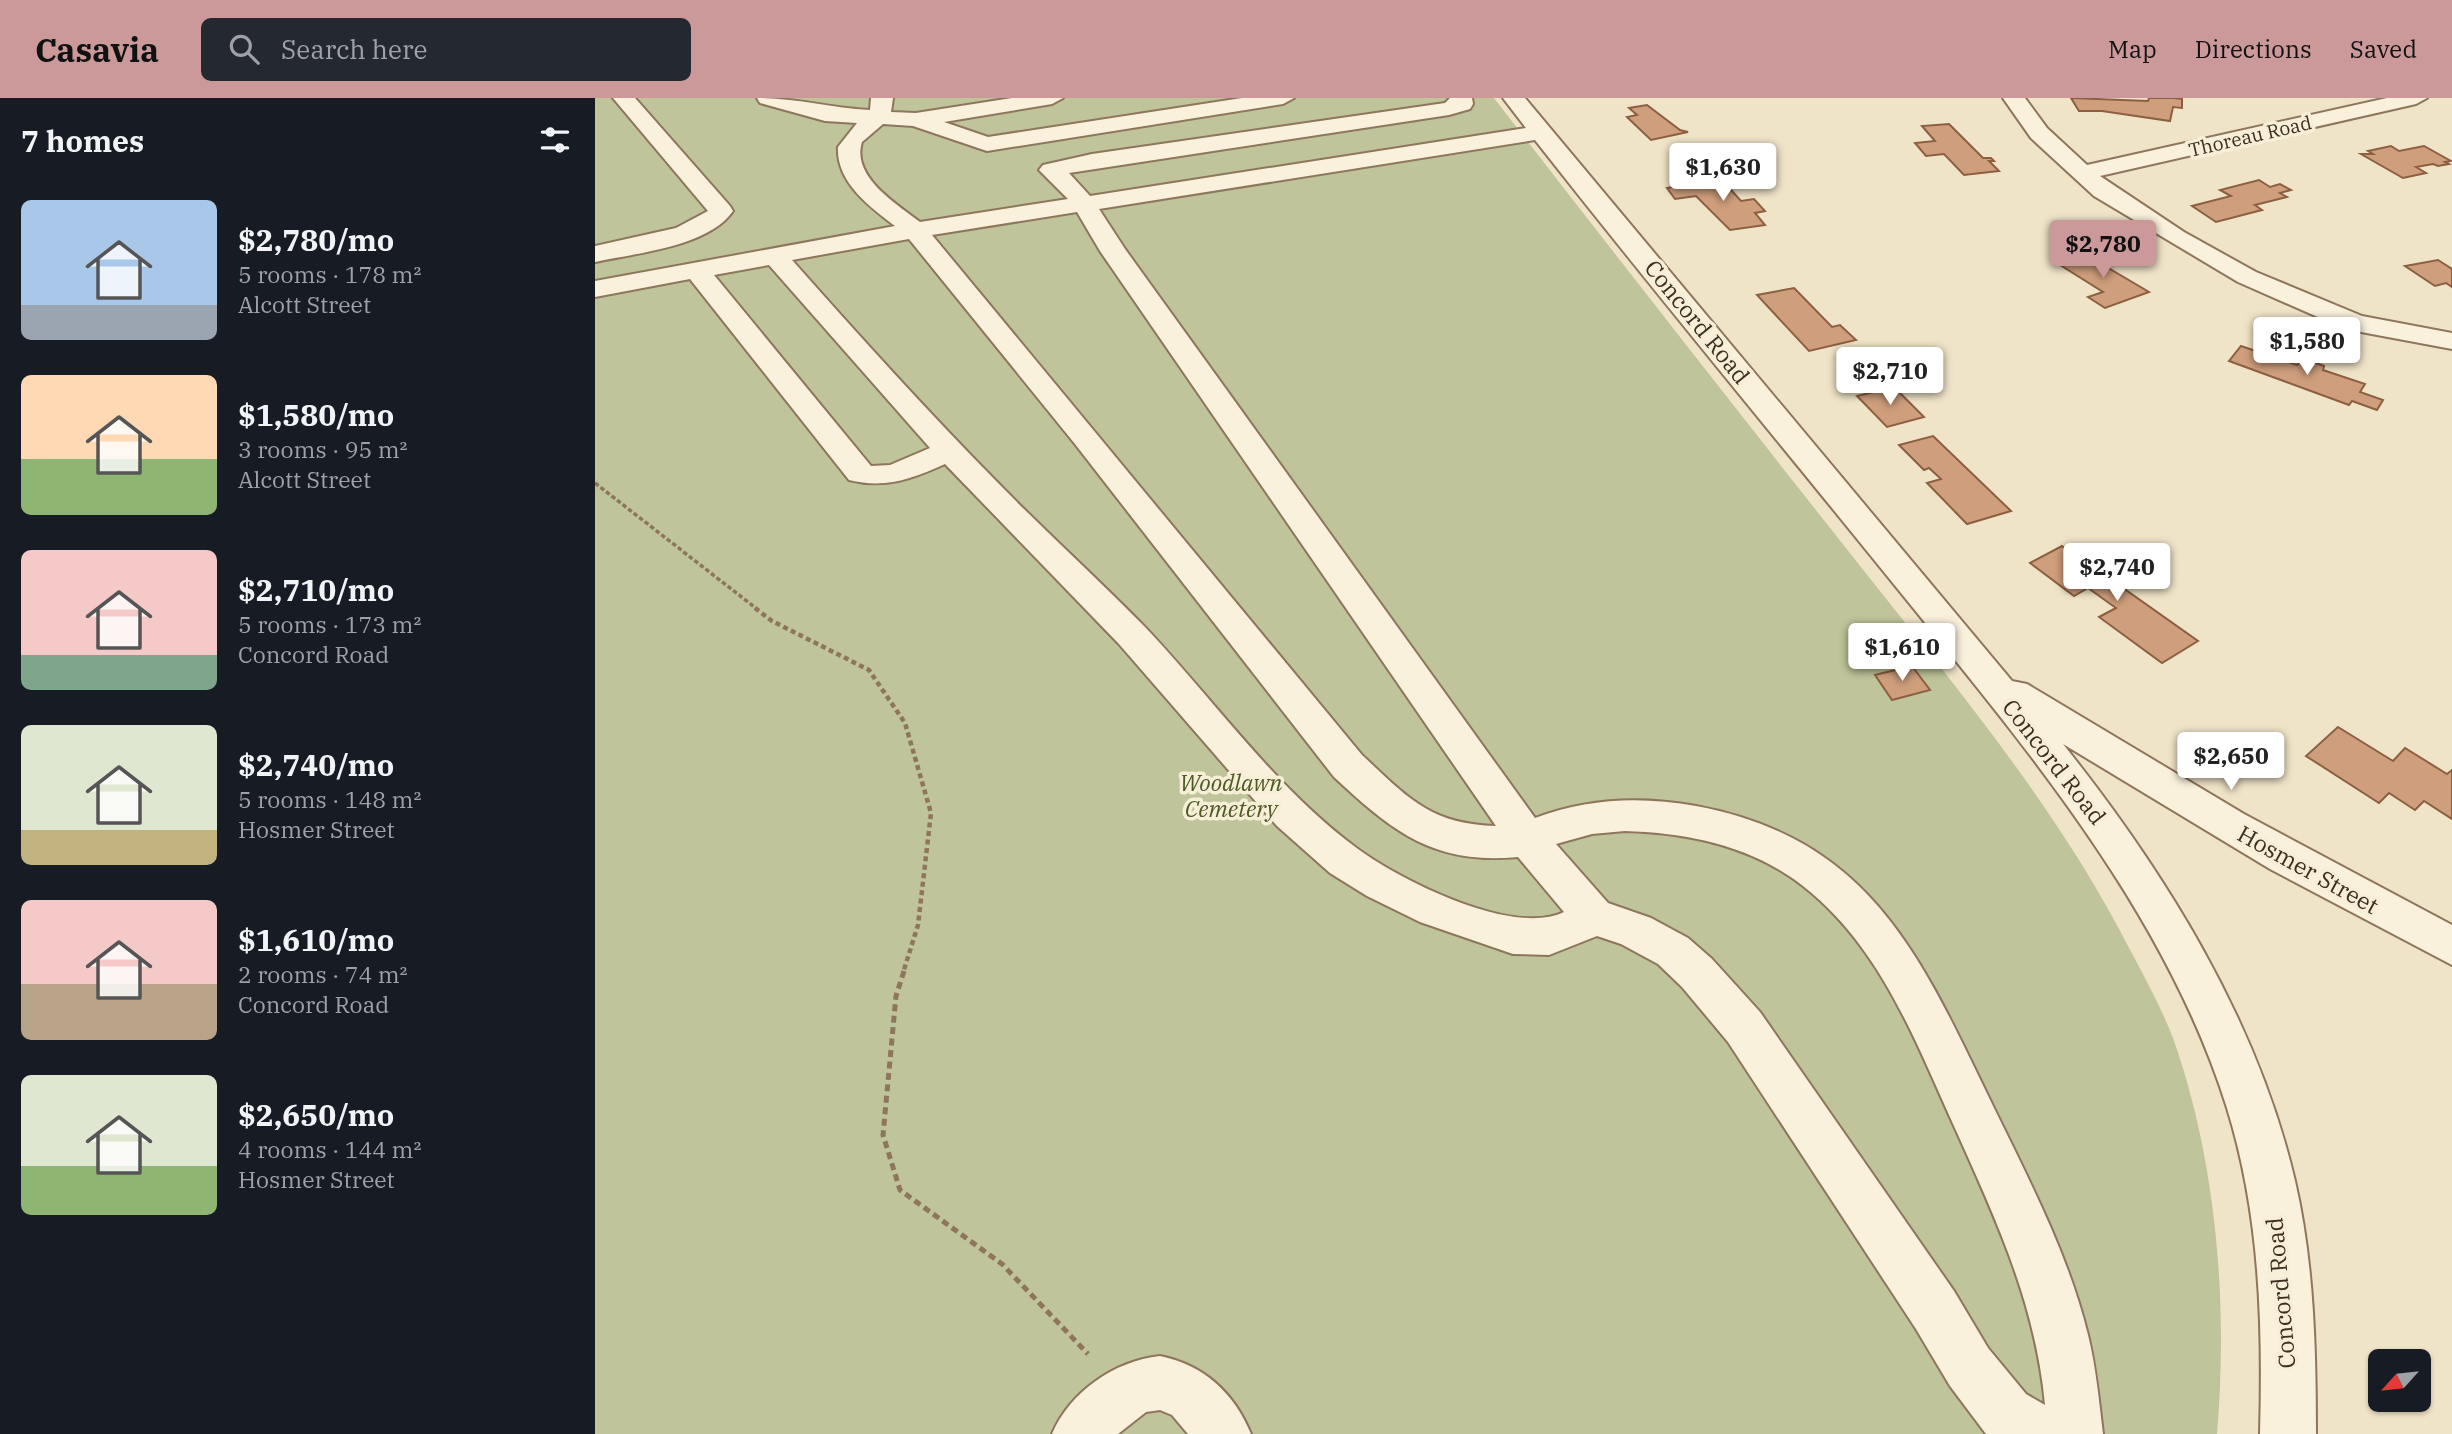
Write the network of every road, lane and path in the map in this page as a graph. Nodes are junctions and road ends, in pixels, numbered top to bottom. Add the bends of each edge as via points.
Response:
1 (624, 98) edge
2 (768, 98) edge
3 (1052, 98) edge
4 (1283, 98) edge
5 (1461, 98) edge
6 (1514, 98) edge
7 (2014, 98) edge
8 (2416, 98) edge
9 (881, 107) edge
10 (916, 120) junction
11 (1541, 132) junction
12 (987, 144) junction
13 (1051, 170) junction
14 (2083, 173) junction
15 (1084, 204) junction
16 (915, 230) junction
17 (595, 254) edge
18 (776, 257) junction
19 (697, 271) junction
20 (595, 289) edge
21 (2452, 341) edge
22 (949, 451) junction
23 (595, 483) edge
24 (1989, 678) junction
25 (1528, 840) junction
26 (1593, 916) junction
27 (2452, 946) edge
28 (1125, 1391) junction
29 (1080, 1434) edge
30 (1223, 1434) edge
31 (2041, 1434) edge
32 (2074, 1434) edge
33 (2288, 1434) edge

1 - 17 street via 720,211 714,222 697,229
2 - 9 street via 825,114
3 - 10 street
4 - 12 street
5 - 13 street via 1462,104 1449,109
6 - 11 street, Concord Road
7 - 14 street via 2039,133
8 - 14 street, Thoreau Road
9 - 10 street
9 - 16 street via 853,139 849,159 870,194
10 - 12 street
11 - 15 street
11 - 24 street, Concord Road
12 - 13 street
13 - 15 street
14 - 21 street via 2102,191 2175,237 2247,276 2355,323
15 - 16 street
15 - 25 street
16 - 18 street
16 - 25 street via 1347,766 1398,813 1447,838 1488,845
18 - 19 street
18 - 22 street
19 - 20 street
19 - 22 street via 860,473 889,475
22 - 26 street via 1145,650 1307,831 1346,863 1422,901 1503,933 1551,936
23 - 28 path via 772,621 869,670 905,723 931,813 918,925 896,996 883,1135 900,1191 1002,1264
24 - 27 street, Hosmer Street via 2109,757 2313,876
24 - 33 street, Concord Road via 2130,865 2191,968 2226,1044 2253,1117 2274,1206 2288,1362
25 - 26 street
25 - 32 street via 1560,824 1612,813 1728,828 1776,850 1832,886 1871,925 1937,1040 2015,1205 2059,1321
26 - 31 street via 1673,951 1745,1027 1969,1367 2006,1414
28 - 29 street
28 - 30 street via 1146,1384 1167,1385 1190,1395

